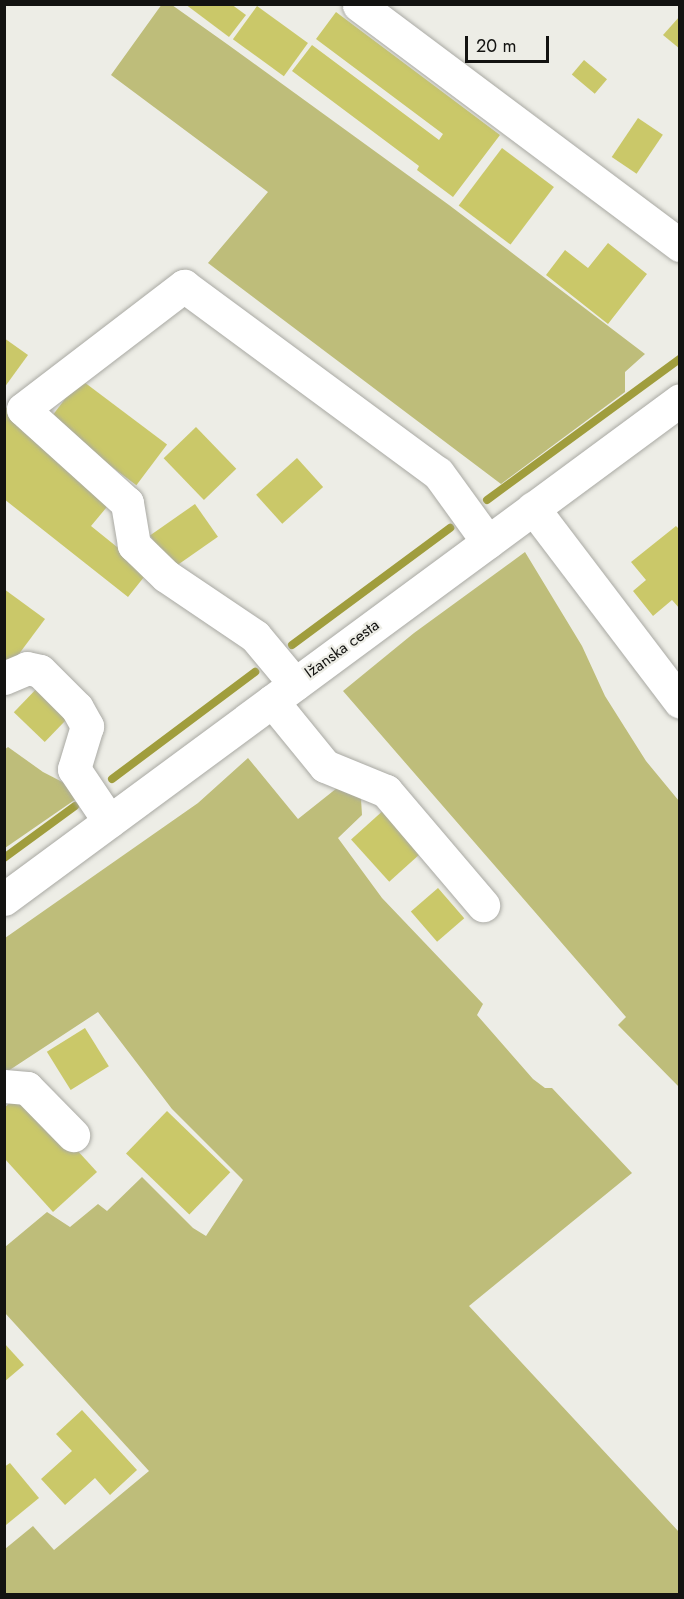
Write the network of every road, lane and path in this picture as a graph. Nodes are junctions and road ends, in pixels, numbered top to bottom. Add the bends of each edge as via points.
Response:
1 (359, 5) edge
2 (680, 245) edge
3 (680, 400) edge
4 (533, 508) junction
5 (488, 542) junction
6 (4, 678) edge
7 (284, 693) junction
8 (680, 702) edge
9 (109, 821) junction
10 (4, 899) edge
11 (483, 905) dead end
12 (4, 1086) edge
13 (73, 1135) dead end

1 - 2 street
3 - 4 street, Ižanska cesta
4 - 5 street, Ižanska cesta
4 - 8 street
5 - 7 street, Ižanska cesta
5 - 7 street via 438,473 184,286 23,409 127,503 134,545 166,576 255,636
6 - 9 street via 27,668 40,671 77,708 87,726 74,769
7 - 9 street, Ižanska cesta
7 - 11 street via 325,766 386,790
9 - 10 street, Ižanska cesta
12 - 13 street via 27,1088

